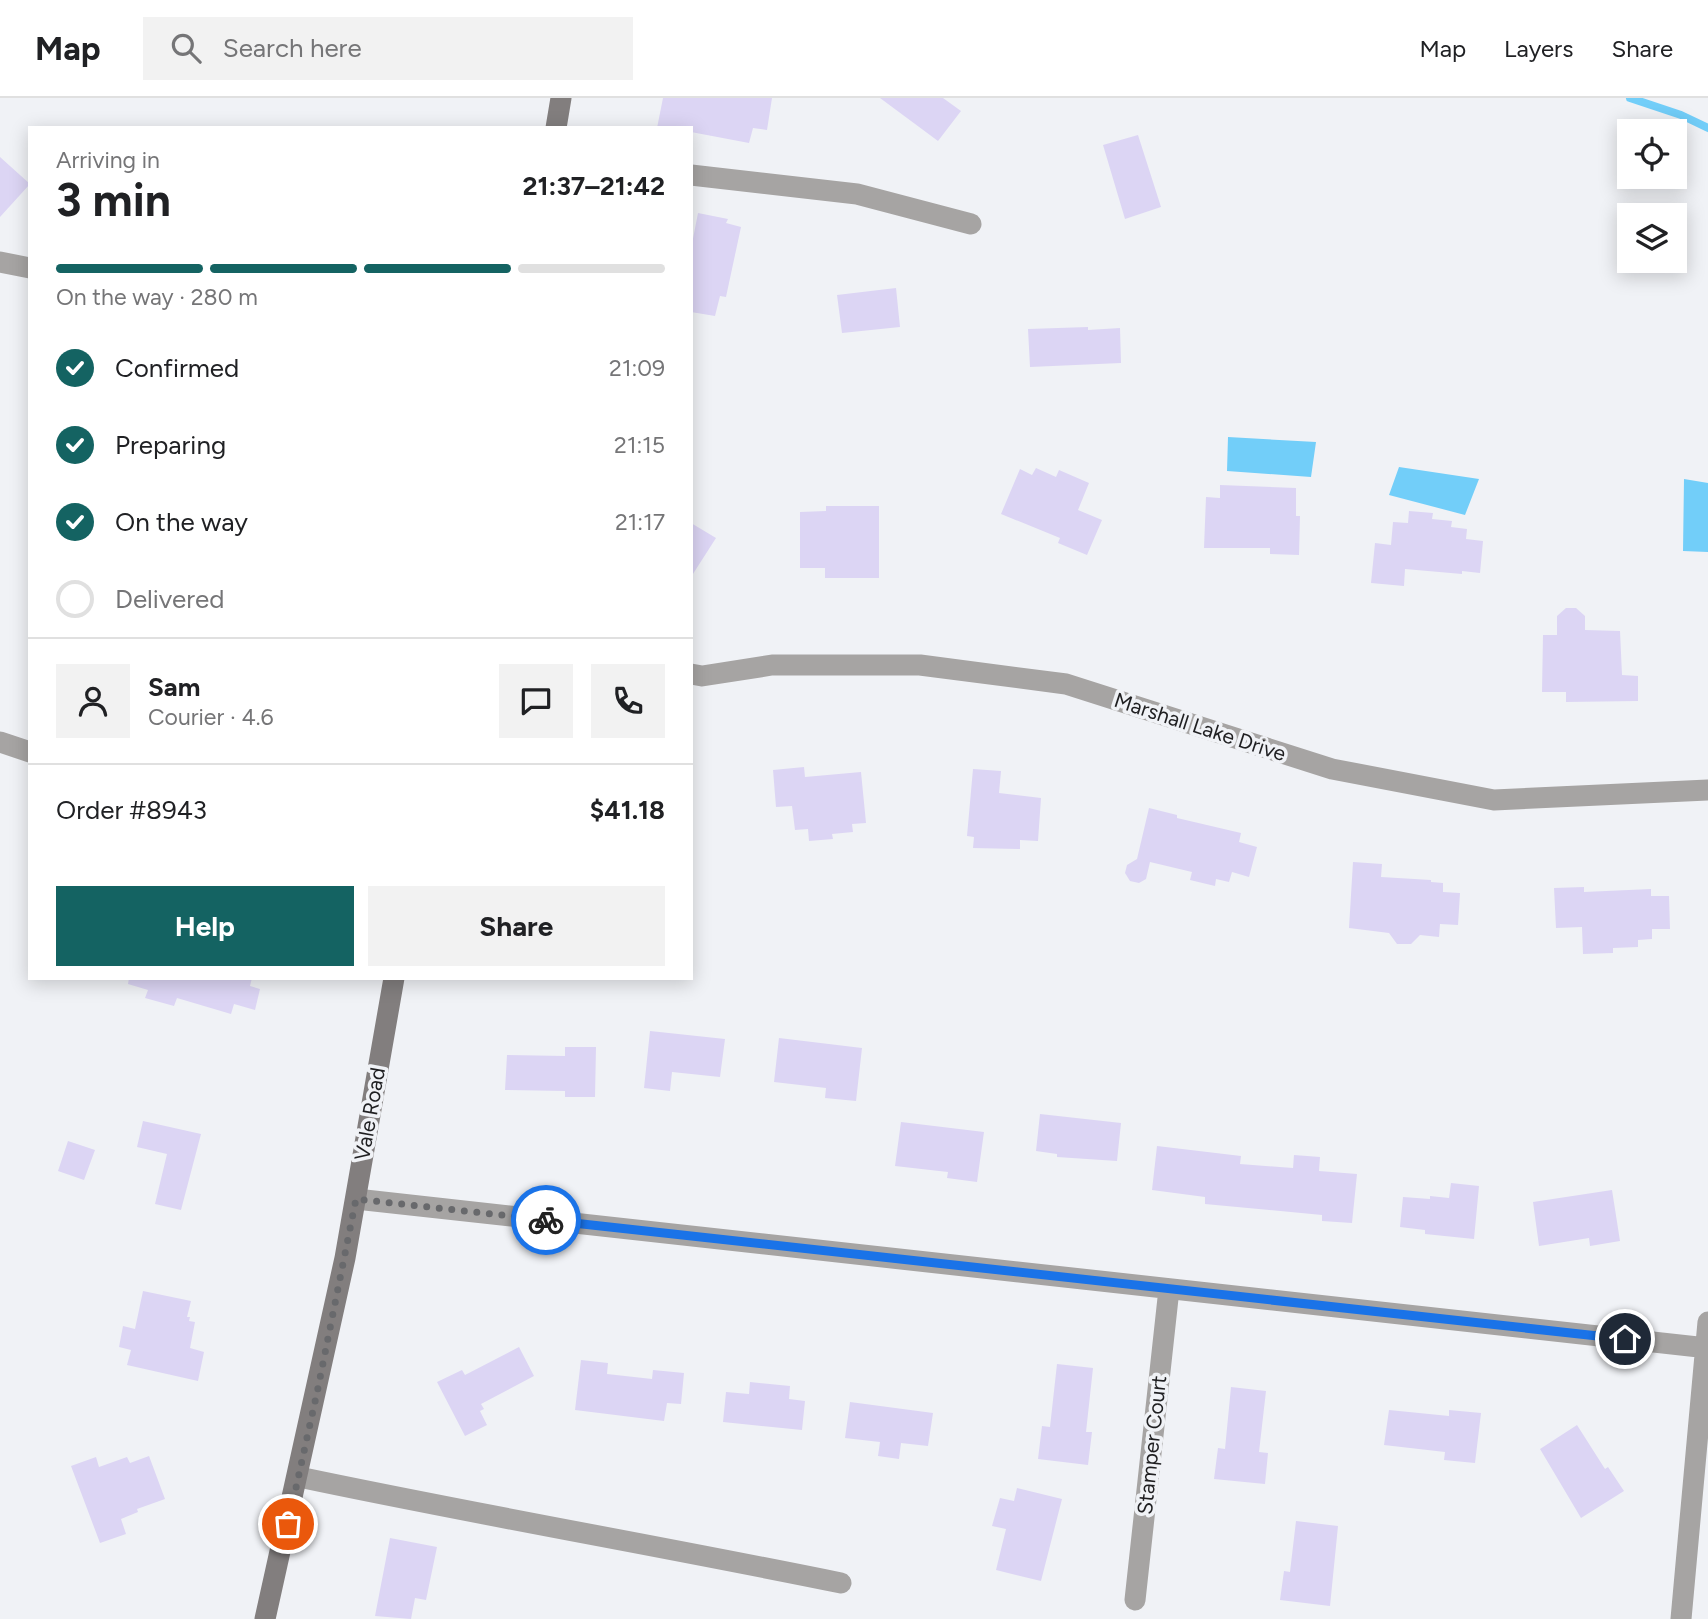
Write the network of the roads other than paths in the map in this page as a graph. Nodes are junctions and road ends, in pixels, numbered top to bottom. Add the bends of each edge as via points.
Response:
1 (561, 98) edge
2 (555, 126) edge
3 (693, 175) edge
4 (971, 224) dead end
5 (0, 262) edge
6 (28, 268) edge
7 (693, 674) edge
8 (0, 741) edge
9 (28, 751) edge
10 (1708, 790) edge
11 (394, 980) edge
12 (356, 1199) junction
13 (1169, 1289) junction
14 (1708, 1322) edge
15 (1707, 1348) edge
16 (299, 1477) junction
17 (841, 1583) dead end
18 (1135, 1600) dead end
19 (265, 1619) edge
20 (1681, 1619) edge

1 - 2 main road
3 - 4 street via 857,194
5 - 6 street
7 - 10 street, Marshall Lake Drive via 772,665 920,665 1066,684 1332,769 1494,800
8 - 9 street
11 - 12 main road, Vale Road
12 - 13 street
12 - 16 main road, Vale Road
13 - 15 street
13 - 18 street, Stamper Court
14 - 15 street
15 - 20 street
16 - 17 street
16 - 19 main road, Vale Road

